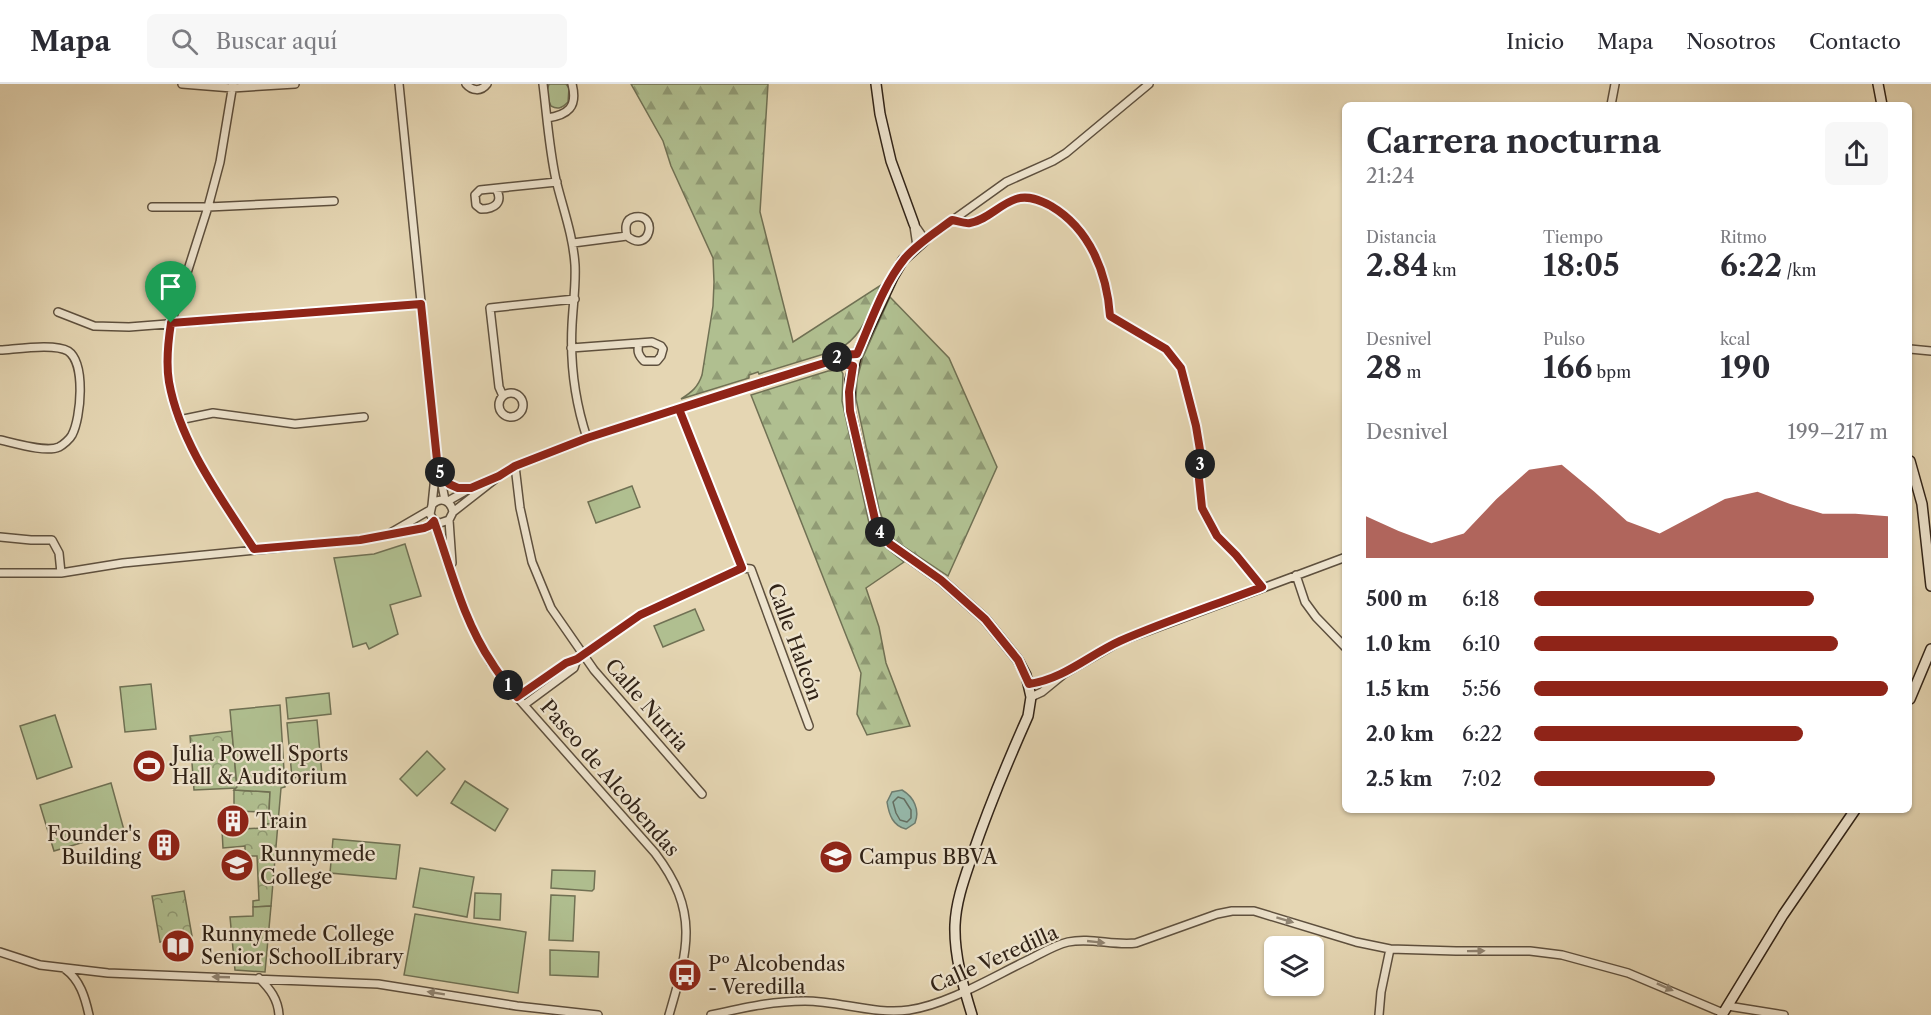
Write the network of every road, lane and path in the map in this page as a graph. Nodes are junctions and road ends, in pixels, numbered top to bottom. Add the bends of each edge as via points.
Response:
1 (182, 84) edge
2 (295, 84) edge
3 (399, 84) edge
4 (466, 84) edge
5 (487, 84) edge
6 (543, 84) edge
7 (572, 84) edge
8 (876, 84) edge
9 (1149, 84) edge
10 (1615, 84) edge
11 (1878, 84) edge
12 (232, 86) edge
13 (1612, 102) edge
14 (1881, 102) edge
15 (547, 118) junction
16 (557, 182) junction
17 (496, 189) dead end
18 (334, 201) dead end
19 (152, 207) dead end
20 (208, 207) junction
21 (952, 220) junction
22 (914, 224) joint
23 (627, 236) dead end
24 (573, 243) junction
25 (921, 243) junction
26 (574, 298) junction
27 (421, 304) junction
28 (58, 312) dead end
29 (171, 323) junction
30 (639, 344) dead end
31 (571, 348) junction
32 (1912, 349) edge
33 (0, 350) edge
34 (1931, 351) edge
35 (857, 354) junction
36 (831, 361) junction
37 (853, 366) junction
38 (503, 396) dead end
39 (679, 409) junction
40 (364, 417) dead end
41 (179, 420) junction
42 (587, 438) junction
43 (0, 440) edge
44 (437, 460) junction
45 (515, 466) junction
46 (1912, 468) edge
47 (499, 476) junction
48 (441, 477) junction
49 (471, 488) junction
50 (447, 501) junction
51 (431, 507) junction
52 (453, 512) junction
53 (449, 520) junction
54 (434, 521) junction
55 (385, 536) junction
56 (0, 537) edge
57 (254, 549) junction
58 (1342, 558) edge
59 (742, 568) junction
60 (0, 573) edge
61 (61, 573) junction
62 (1296, 575) junction
63 (454, 578) junction
64 (1931, 586) edge
65 (1262, 587) junction
66 (1342, 644) edge
67 (1931, 650) edge
68 (580, 657) junction
69 (1064, 674) junction
70 (1029, 684) junction
71 (1912, 694) edge
72 (517, 697) junction
73 (1031, 697) junction
74 (524, 705) junction
75 (809, 726) dead end
76 (702, 794) dead end
77 (1853, 813) edge
78 (1390, 949) junction
79 (0, 952) edge
80 (65, 969) junction
81 (90, 971) junction
82 (259, 978) junction
83 (81, 988) junction
84 (965, 990) junction
85 (1724, 1011) edge
86 (89, 1015) edge
87 (279, 1015) edge
88 (598, 1015) edge
89 (669, 1015) edge
90 (711, 1015) edge
91 (972, 1015) edge
92 (1379, 1015) edge
93 (1784, 1015) edge

1 - 12 street
2 - 12 street
3 - 27 street
4 - 5 street via 476,90
6 - 15 street
7 - 15 street via 570,109
8 - 22 street via 891,161
9 - 21 street via 1066,153 1006,182
10 - 13 street
11 - 14 street
12 - 20 street via 220,162
15 - 16 street
16 - 17 street
16 - 24 street
18 - 20 street
19 - 20 street
20 - 29 street
21 - 25 street
21 - 65 street via 969,223 1017,199 1031,198 1064,214 1084,235 1099,263 1110,316 1166,349 1181,368 1198,436 1202,508 1217,536
22 - 25 street
23 - 24 street
24 - 26 street
25 - 35 street via 903,260 889,284
26 - 31 street
26 - 38 street via 490,308
27 - 29 street
27 - 44 street
28 - 29 street via 94,326
29 - 41 street via 168,380
30 - 31 street
31 - 42 street via 574,387
32 - 34 street
33 - 43 street via 57,347 68,351 78,364 80,387 72,436 58,448
35 - 36 street
35 - 37 street
36 - 37 street
36 - 39 street
37 - 70 street via 850,411 877,528 890,544 941,580 985,619 1018,660
39 - 42 street
39 - 59 street, Calle Halcón
40 - 41 street via 295,424 213,413
41 - 57 street
42 - 45 street
44 - 48 street
44 - 51 street
45 - 47 street
45 - 68 street, Calle Nutria via 532,562 551,608
46 - 64 street via 1922,504
47 - 49 street
47 - 52 street
48 - 49 street via 458,488
48 - 50 street
49 - 50 street
50 - 51 street via 438,500
50 - 52 street
51 - 54 street
51 - 55 street
52 - 53 street
53 - 54 street
53 - 63 street, Paseo de Alcobendas
54 - 55 street via 429,526
54 - 63 street, Paseo de Alcobendas
55 - 57 street
56 - 61 street via 52,540 59,553
57 - 61 street
58 - 62 street
59 - 68 street via 640,615
59 - 75 street, Calle Halcón via 751,569
60 - 61 street
62 - 65 street
62 - 66 street via 1310,610
63 - 72 street, Paseo de Alcobendas via 491,663
65 - 69 street via 1121,641
67 - 71 street
68 - 72 street
68 - 74 street via 574,668
68 - 76 street, Calle Nutria
69 - 70 street
69 - 73 street
70 - 73 street
72 - 74 street, Paseo de Alcobendas
73 - 84 street via 1028,716 986,816 958,899 955,940
74 - 89 street, Paseo de Alcobendas via 655,853 675,882 685,913 687,946
77 - 85 street
84 -> 78 street, Calle Veredilla via 1067,943 1136,943 1232,911 1254,911
78 -> 85 street, Calle Veredilla via 1551,953 1628,972
78 - 92 street
79 - 80 street via 40,966
80 - 81 street
80 - 83 street
82 -> 81 street
81 - 83 street
82 - 87 street via 276,999
88 -> 82 street via 378,984
83 - 86 street
84 - 90 street, Calle Veredilla via 907,1011 806,1001 751,1005
84 - 91 street
85 - 93 street, Calle Veredilla

